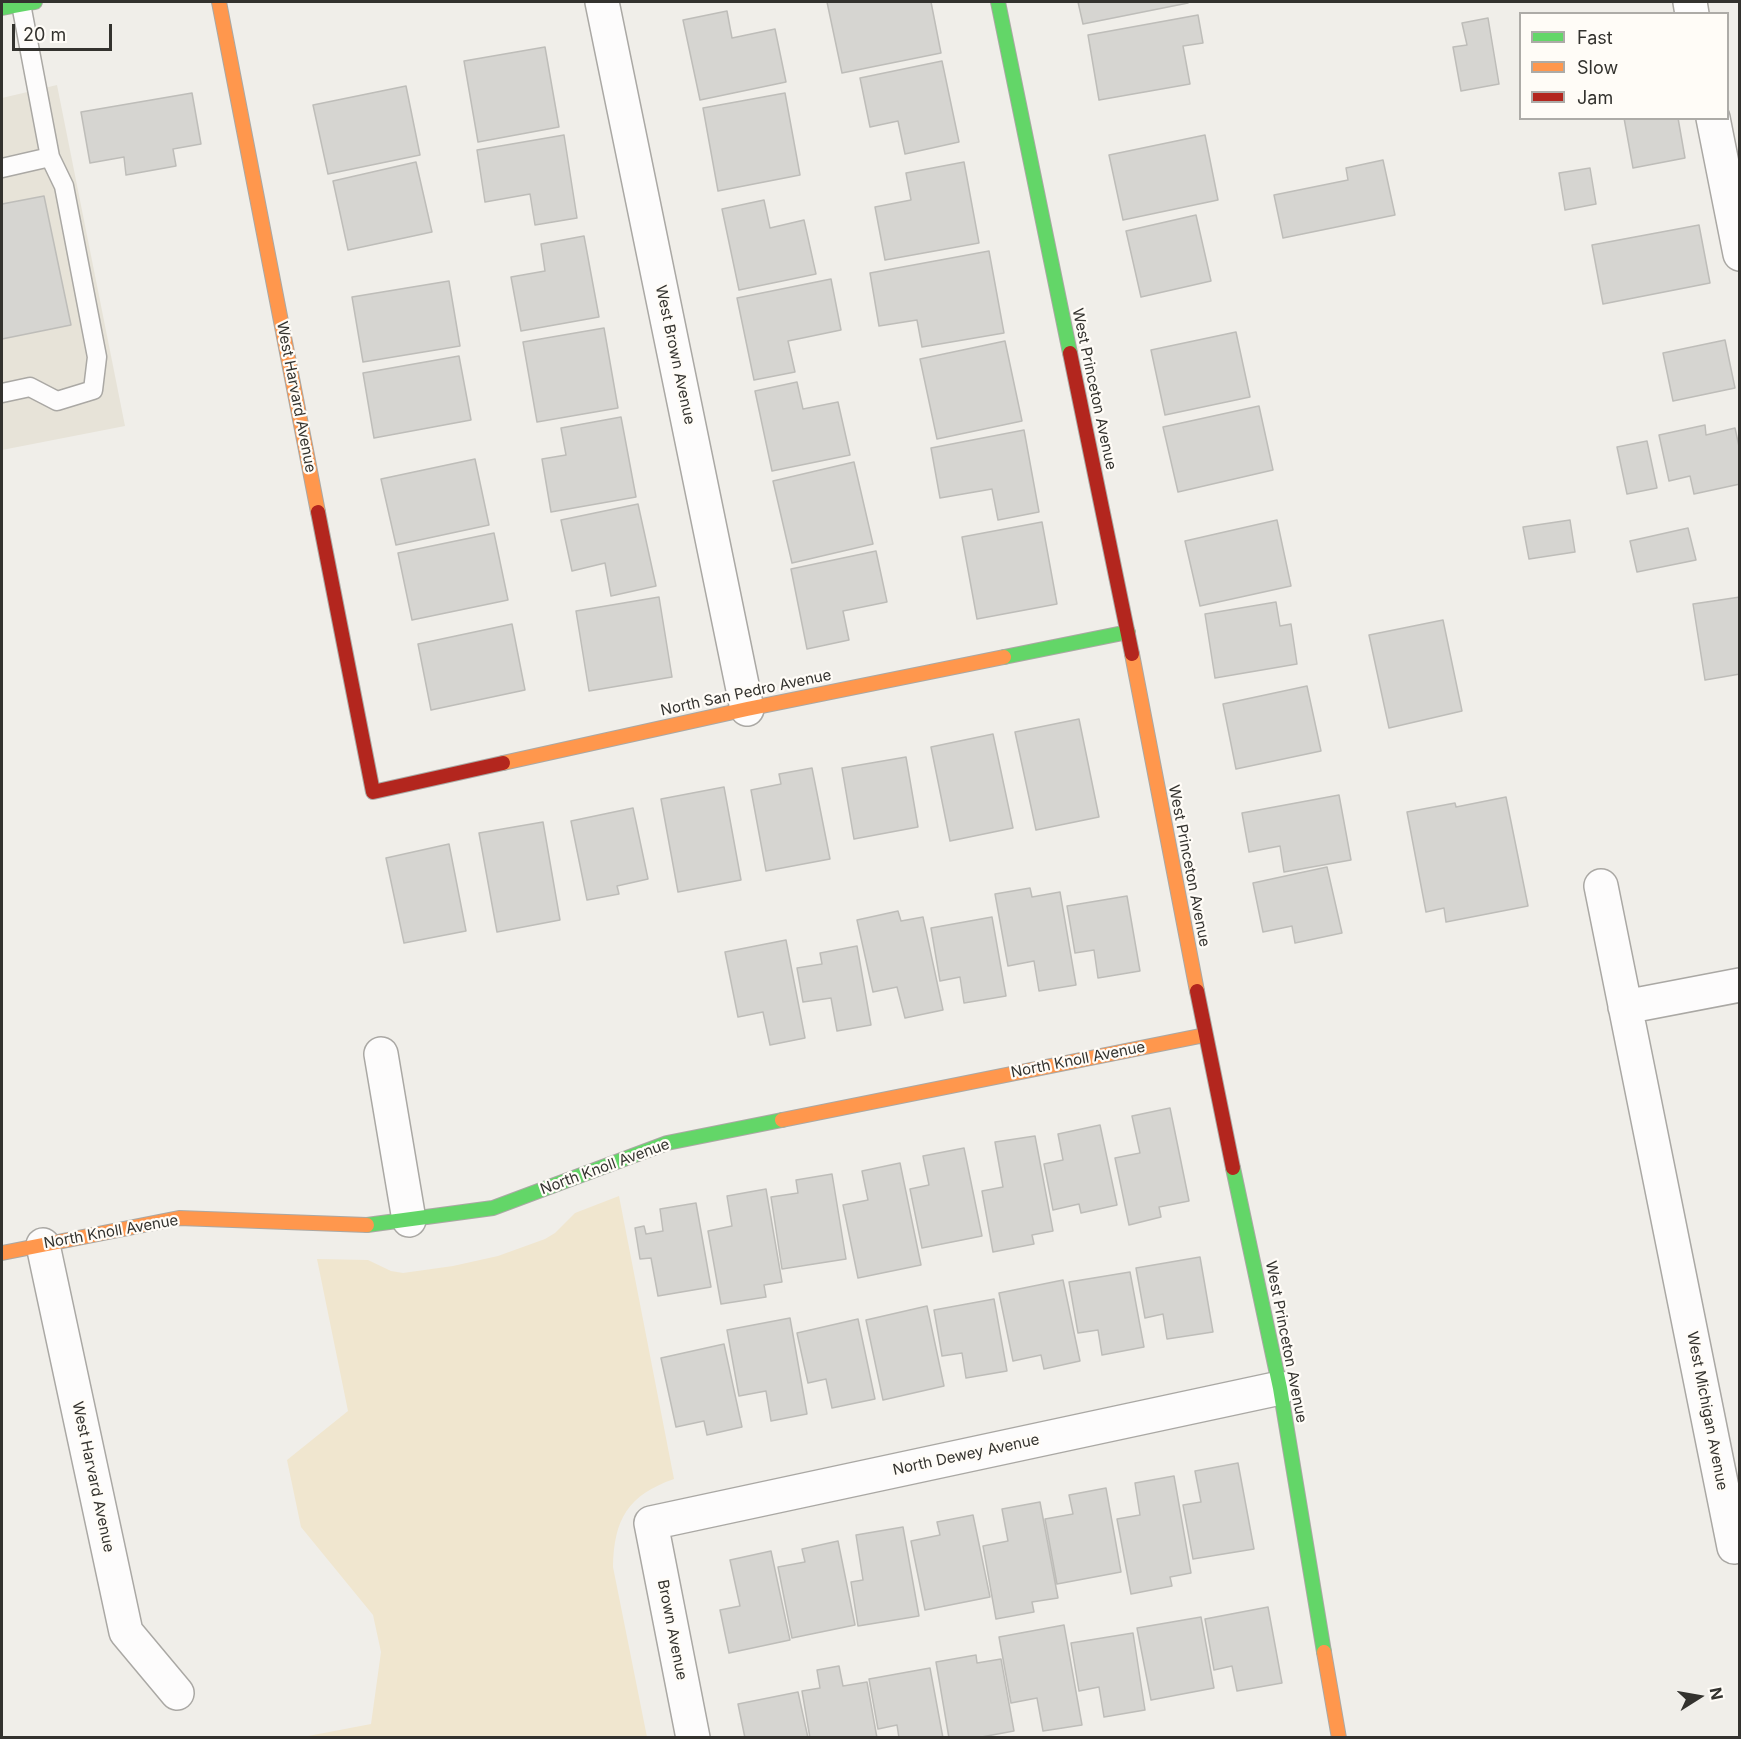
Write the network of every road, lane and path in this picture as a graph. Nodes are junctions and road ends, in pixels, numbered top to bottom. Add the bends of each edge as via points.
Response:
1 (219, 2) edge
2 (602, 2) edge
3 (998, 2) edge
4 (28, 3) edge
5 (2, 8) edge
6 (1713, 120) edge
7 (50, 157) junction
8 (2, 168) edge
9 (1740, 254) edge
10 (2, 393) edge
11 (1128, 632) junction
12 (747, 709) junction
13 (373, 792) joint
14 (1601, 886) dead end
15 (1740, 985) edge
16 (1625, 1007) junction
17 (1205, 1035) junction
18 (381, 1054) dead end
19 (409, 1220) junction
20 (43, 1245) junction
21 (2, 1253) edge
22 (1280, 1388) junction
23 (651, 1523) joint
24 (1737, 1547) edge
25 (177, 1693) dead end
26 (693, 1737) edge
27 (1338, 1737) edge

1 - 13 street, West Harvard Avenue
2 - 12 street, West Brown Avenue
3 - 11 street, West Princeton Avenue
4 - 5 street
4 - 7 lane
6 - 9 street
7 - 8 lane
7 - 10 lane via 64,186 94,345 93,390 57,401 30,387
11 - 12 street, North San Pedro Avenue
11 - 17 street, West Princeton Avenue
12 - 13 street, North San Pedro Avenue
14 - 16 street, West Michigan Avenue
15 - 16 street
16 - 24 street, West Michigan Avenue
17 - 19 street, North Knoll Avenue via 667,1143 492,1208
17 - 22 street, West Princeton Avenue
18 - 19 street
19 - 20 street, North Knoll Avenue via 360,1226 179,1218
20 - 21 street, North Knoll Avenue
20 - 25 street, West Harvard Avenue via 126,1632
22 - 23 street, North Dewey Avenue
22 - 27 street, West Princeton Avenue
23 - 26 street, Brown Avenue

